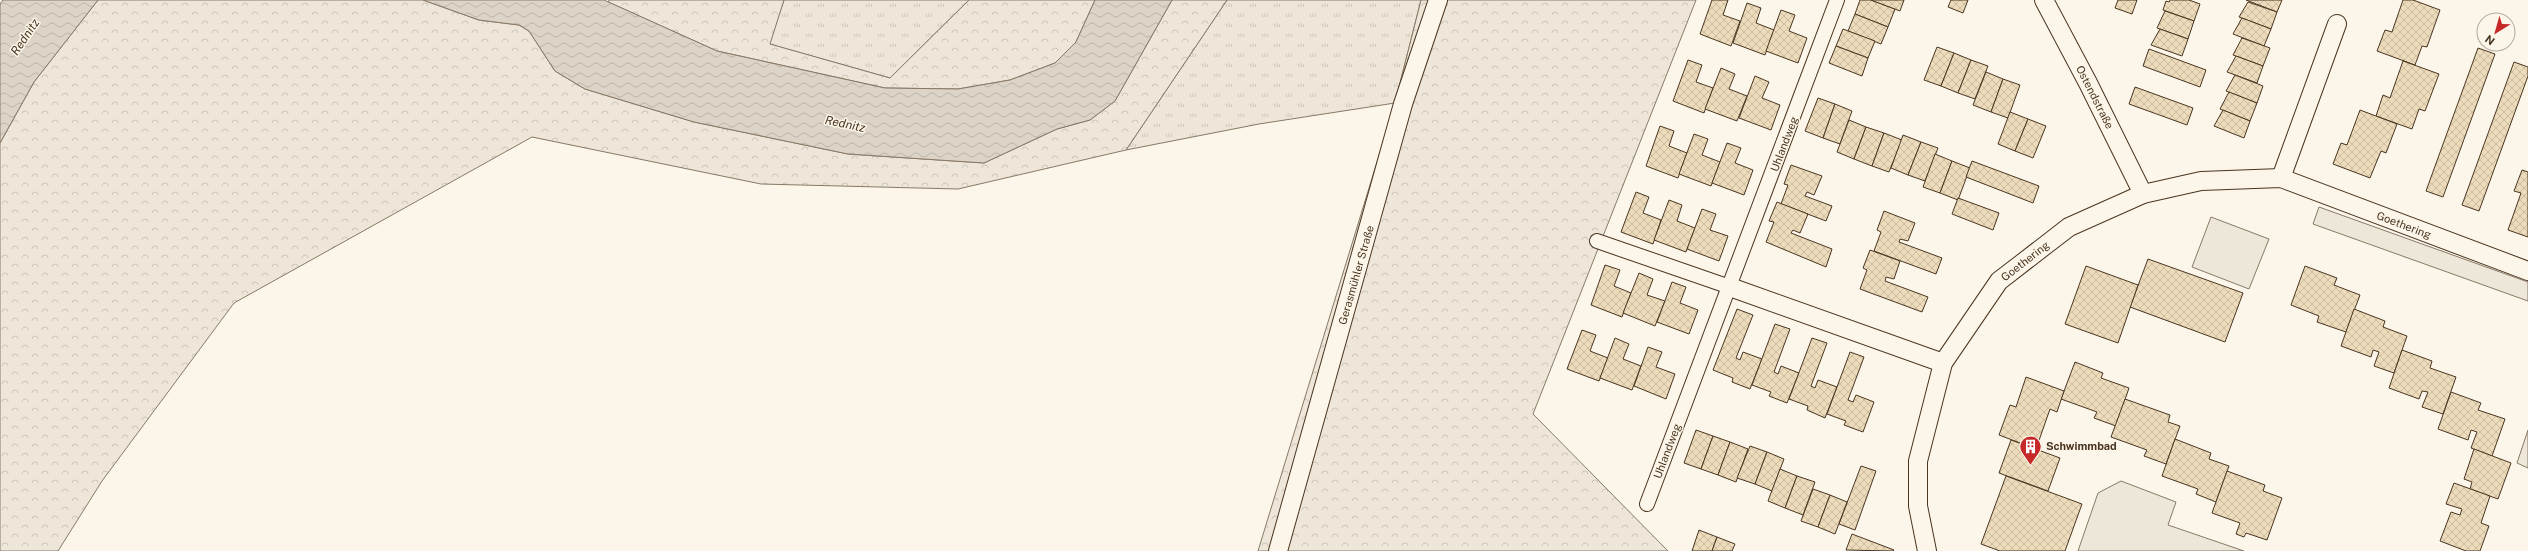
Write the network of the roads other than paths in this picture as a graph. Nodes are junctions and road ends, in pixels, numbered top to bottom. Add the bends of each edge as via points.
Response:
1 (1438, 0) edge
2 (1837, 0) edge
3 (2044, 0) edge
4 (2336, 24) dead end
5 (2281, 178) junction
6 (2143, 194) junction
7 (1597, 241) dead end
8 (2528, 271) edge
9 (1730, 287) junction
10 (1943, 363) junction
11 (1647, 504) dead end
12 (1278, 551) edge
13 (1927, 551) edge

1 - 12 street, Gerasmühler Straße via 1403,104
2 - 9 street, Uhlandweg
3 - 6 street, Ostendstraße
4 - 5 street
5 - 6 street, Goethering via 2201,181
5 - 8 street, Goethering
6 - 10 street, Goethering via 2069,227 1999,281
7 - 9 street
9 - 10 street
9 - 11 street, Uhlandweg
10 - 13 street, Goethering via 1918,461 1918,506

